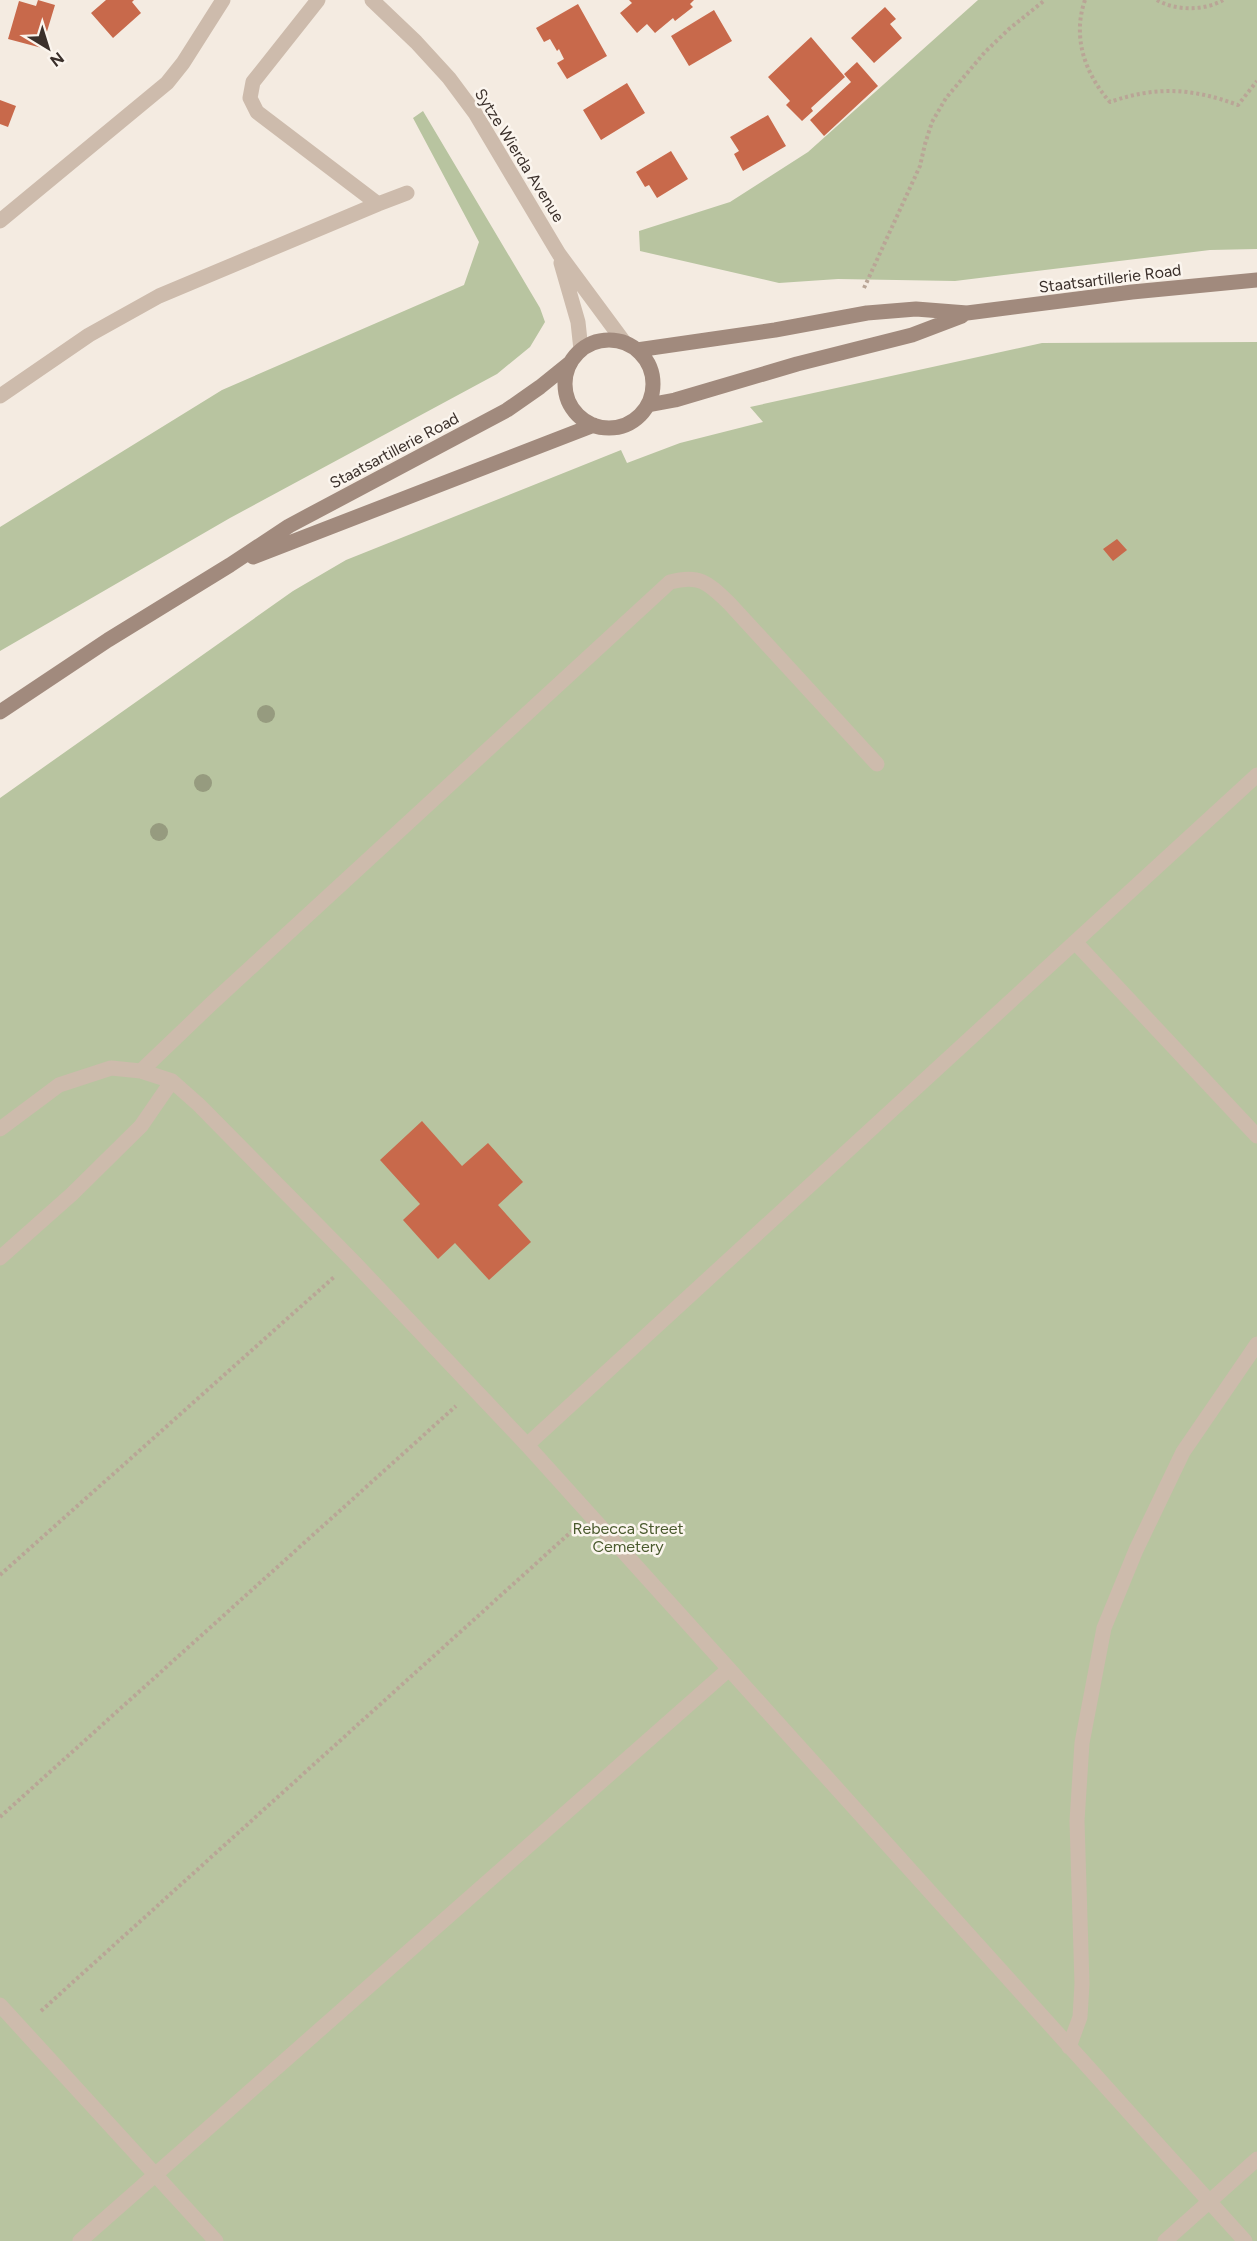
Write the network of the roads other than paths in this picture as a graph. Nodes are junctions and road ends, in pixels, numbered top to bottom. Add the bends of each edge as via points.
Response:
1 (223, 0) edge
2 (318, 0) edge
3 (372, 0) edge
4 (407, 194) dead end
5 (378, 204) junction
6 (0, 221) edge
7 (559, 254) junction
8 (1257, 280) edge
9 (967, 314) junction
10 (630, 346) junction
11 (576, 356) junction
12 (0, 396) edge
13 (648, 405) junction
14 (594, 425) junction
15 (230, 565) junction
16 (0, 712) edge
17 (877, 764) dead end
18 (1257, 775) edge
19 (1075, 942) junction
20 (141, 1071) junction
21 (172, 1081) junction
22 (0, 1129) edge
23 (1257, 1136) edge
24 (0, 1258) edge
25 (1257, 1344) edge
26 (527, 1445) junction
27 (729, 1669) junction
28 (0, 2005) edge
29 (1069, 2048) junction
30 (1257, 2159) edge
31 (155, 2174) junction
32 (1209, 2202) junction
33 (80, 2241) edge
34 (216, 2241) edge
35 (1165, 2241) edge
36 (1245, 2241) edge

1 - 6 street via 166,83
2 - 5 street via 253,82 250,98 257,112
3 - 7 street, Sytze Wierda Avenue via 449,78 475,113
4 - 5 street
5 - 12 street via 159,296 88,335
7 - 10 street, Sytze Wierda Avenue
7 - 11 street, Sytze Wierda Avenue via 578,322
8 - 9 street, Staatsartillerie Road
9 - 10 street, Staatsartillerie Road via 916,309
9 - 13 street, Staatsartillerie Road via 912,334
10 - 11 street via 609,340 594,343
10 - 13 street via 649,365 653,376
11 - 14 street via 565,383 569,404
11 - 15 street, Staatsartillerie Road via 507,410 289,526
13 - 14 street via 629,423 611,428
14 - 15 street, Staatsartillerie Road
15 - 16 street, Staatsartillerie Road
17 - 20 street via 709,584 688,577 670,582
18 - 19 street
19 - 23 street
19 - 26 street
20 - 21 street
20 - 22 street via 111,1068 58,1085
21 - 24 street via 141,1126
21 - 26 street via 352,1260
25 - 29 street via 1183,1452 1104,1629 1082,1743 1077,1821 1082,1984 1080,2018
26 - 27 street
27 - 29 street
27 - 31 street
28 - 31 street
29 - 32 street
30 - 32 street
31 - 33 street
31 - 34 street
32 - 35 street
32 - 36 street

